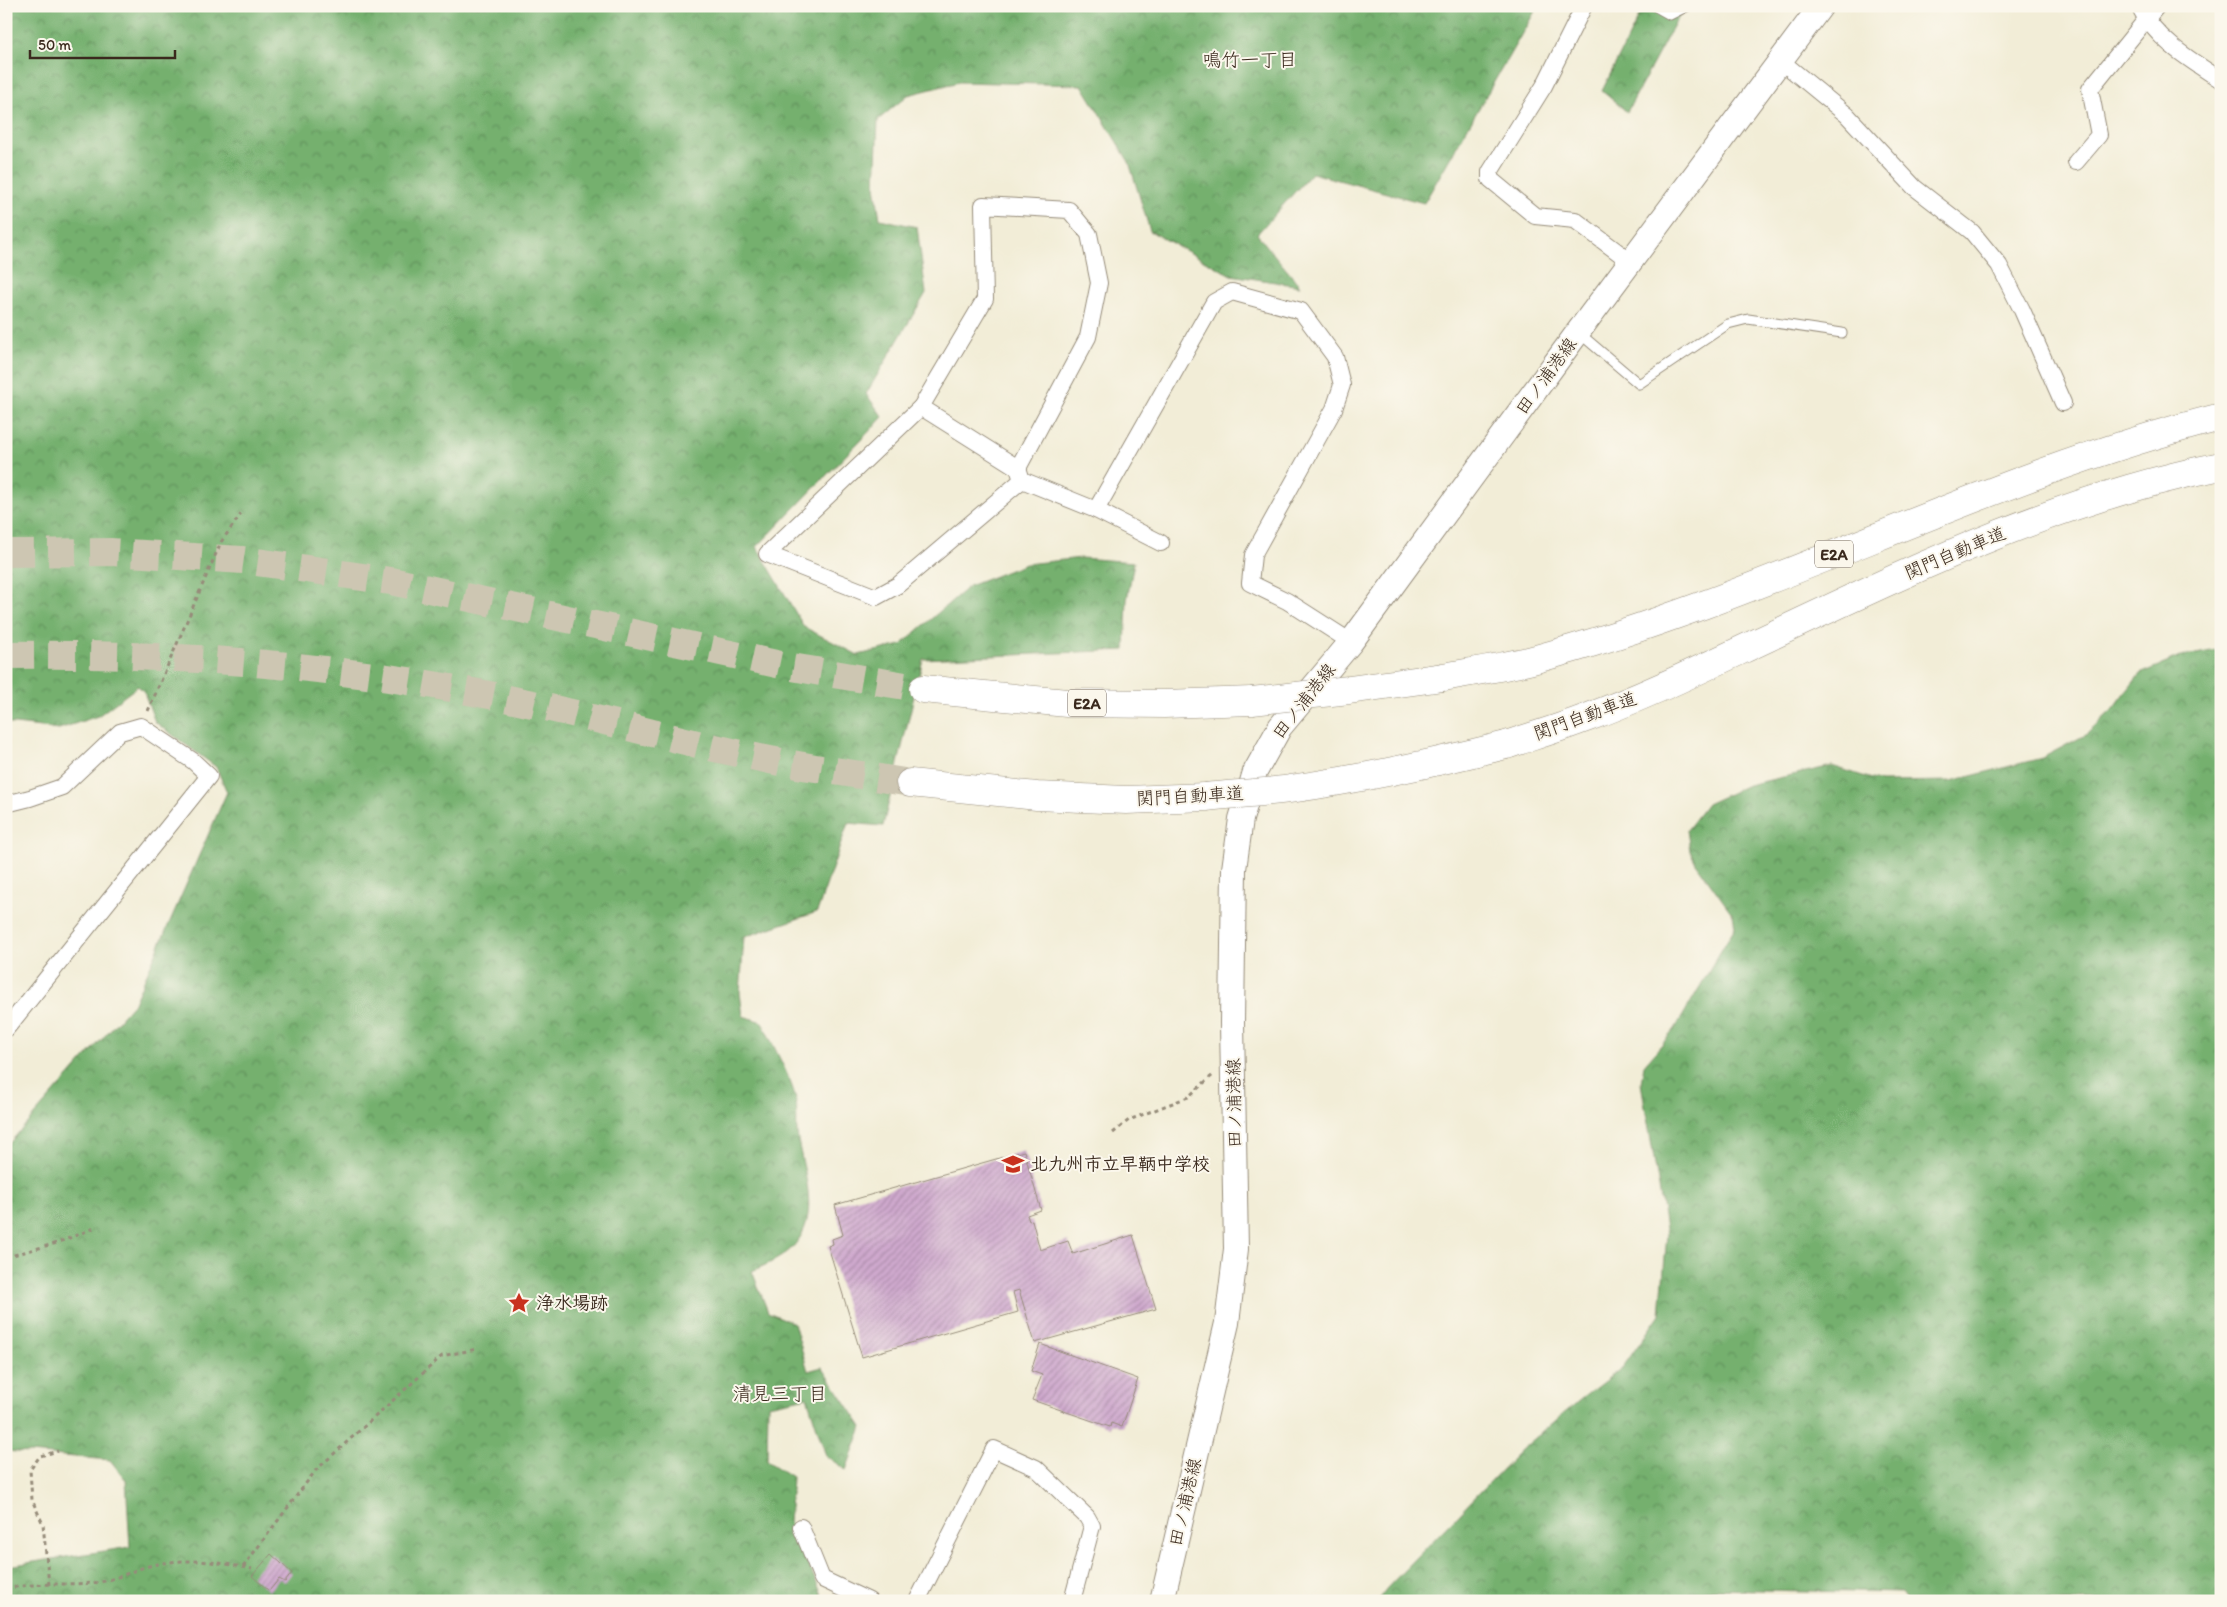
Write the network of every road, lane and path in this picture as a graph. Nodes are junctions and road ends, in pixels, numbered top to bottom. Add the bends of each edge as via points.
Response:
1 (1584, 6) edge
2 (1654, 6) edge
3 (1688, 6) edge
4 (1821, 6) edge
5 (2156, 6) edge
6 (2143, 14) edge
7 (1781, 61) junction
8 (2221, 80) edge
9 (2076, 162) dead end
10 (1631, 262) junction
11 (1578, 332) junction
12 (1842, 333) dead end
13 (2063, 403) dead end
14 (921, 407) junction
15 (2221, 417) edge
16 (2221, 466) edge
17 (1020, 474) junction
18 (1096, 510) junction
19 (240, 514) dead end
20 (1161, 544) dead end
21 (1351, 642) junction
22 (923, 689) tunnel mouth
23 (141, 726) junction
24 (910, 783) tunnel mouth
25 (6, 804) edge
26 (6, 1028) edge
27 (1233, 1065) junction
28 (1113, 1133) dead end
29 (94, 1228) dead end
30 (6, 1257) edge
31 (477, 1349) dead end
32 (58, 1450) dead end
33 (801, 1527) dead end
34 (243, 1567) junction
35 (252, 1569) dead end
36 (50, 1585) junction
37 (6, 1589) edge
38 (869, 1601) edge
39 (916, 1601) edge
40 (1072, 1601) edge
41 (1162, 1601) edge

1 - 10 street via 1544,86 1490,172 1490,179 1535,216 1575,220
2 - 3 lane via 1670,15
4 - 7 main road, 田ノ浦港線
5 - 6 street
6 - 8 street via 2179,52
6 - 9 street via 2090,89 2099,135
7 - 10 main road, 田ノ浦港線
7 - 13 street via 1847,116 1914,187 1972,232 1999,265
10 - 11 main road, 田ノ浦港線
11 - 12 lane via 1640,384 1728,324 1748,319
11 - 21 main road, 田ノ浦港線
14 - 17 street
14 - 17 street via 767,554 876,597 898,585
14 - 17 street via 986,299 983,204 1069,210 1090,234 1099,283 1088,338
15 - 22 highway, E2A, bridge via 2166,431 2034,474 1775,577 1621,633 1535,659 1443,677 1252,700 1164,704 1067,703
16 - 24 highway, 関門自動車道, bridge via 2178,474 2075,504 1984,539 1587,718 1506,745 1432,764 1288,790 1126,800
17 - 18 street
18 - 20 street
18 - 21 street via 1214,302 1232,292 1301,311 1335,357 1342,385 1334,409 1253,555 1250,583 1287,601
19 - 23 path via 221,542
21 - 27 main road, 田ノ浦港線 via 1280,727 1255,772 1241,818 1234,869
23 - 25 street via 120,732 62,787
23 - 26 street via 193,761 209,776
27 - 28 path via 1223,1067 1188,1097 1129,1120
27 - 41 main road, 田ノ浦港線 via 1236,1249 1227,1323
29 - 30 path via 57,1244
31 - 34 path via 442,1356 316,1470
32 - 36 path via 40,1456 30,1470 32,1500 43,1524
33 - 38 street via 822,1579
34 - 35 path
34 - 36 path via 216,1561 154,1564 97,1583
36 - 37 path
39 - 40 street via 994,1450 1036,1468 1087,1517 1092,1526

